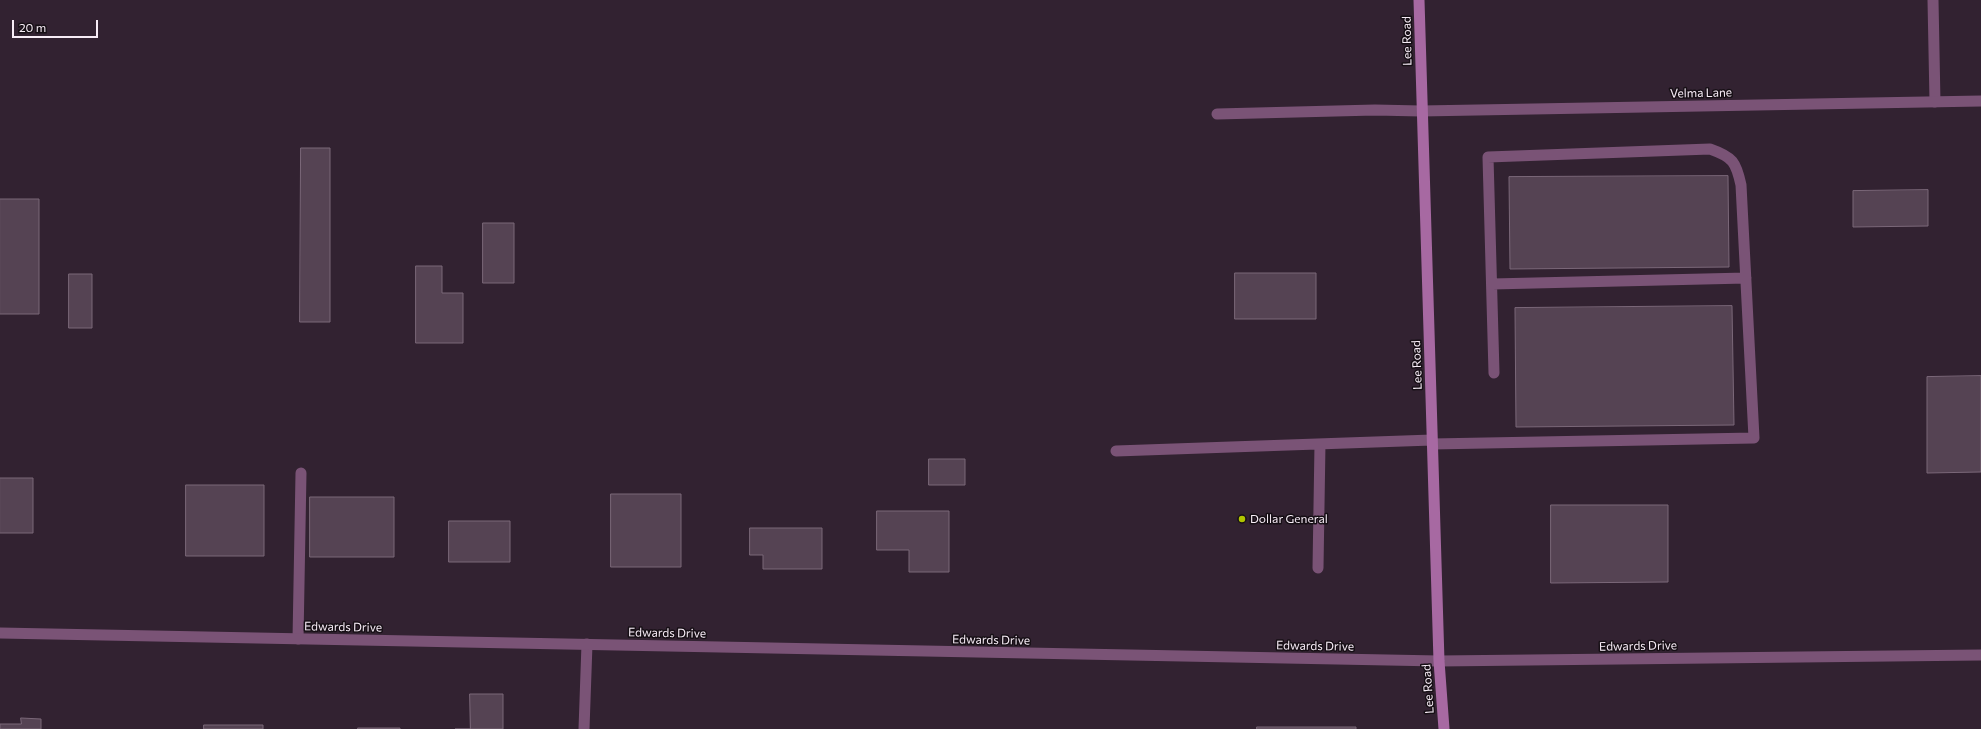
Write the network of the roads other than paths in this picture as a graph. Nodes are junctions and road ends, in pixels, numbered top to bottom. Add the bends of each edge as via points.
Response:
1 (1419, 0) edge
2 (1933, 0) edge
3 (1981, 101) edge
4 (1935, 102) junction
5 (1421, 111) junction
6 (1217, 114) dead end
7 (1746, 278) junction
8 (1492, 284) junction
9 (1494, 373) dead end
10 (1432, 442) junction
11 (1320, 444) junction
12 (1116, 451) dead end
13 (301, 472) dead end
14 (1318, 568) dead end
15 (0, 633) edge
16 (298, 639) junction
17 (587, 644) junction
18 (1981, 655) edge
19 (1439, 661) junction
20 (584, 729) edge
21 (1444, 729) edge

1 - 5 main road, Lee Road
2 - 4 street
3 - 4 street, Velma Lane
4 - 5 street, Velma Lane
5 - 6 street, Velma Lane
5 - 10 main road, Lee Road
7 - 8 street
7 - 8 street via 1741,185 1736,166 1726,154 1710,149 1488,157
7 - 10 street via 1754,438
8 - 9 street
10 - 11 street
10 - 19 main road, Lee Road
11 - 12 street
11 - 14 street
13 - 16 street
15 - 16 street, Edwards Drive
16 - 17 street, Edwards Drive
17 - 19 street, Edwards Drive
17 - 20 street
18 - 19 street, Edwards Drive
19 - 21 main road, Lee Road

